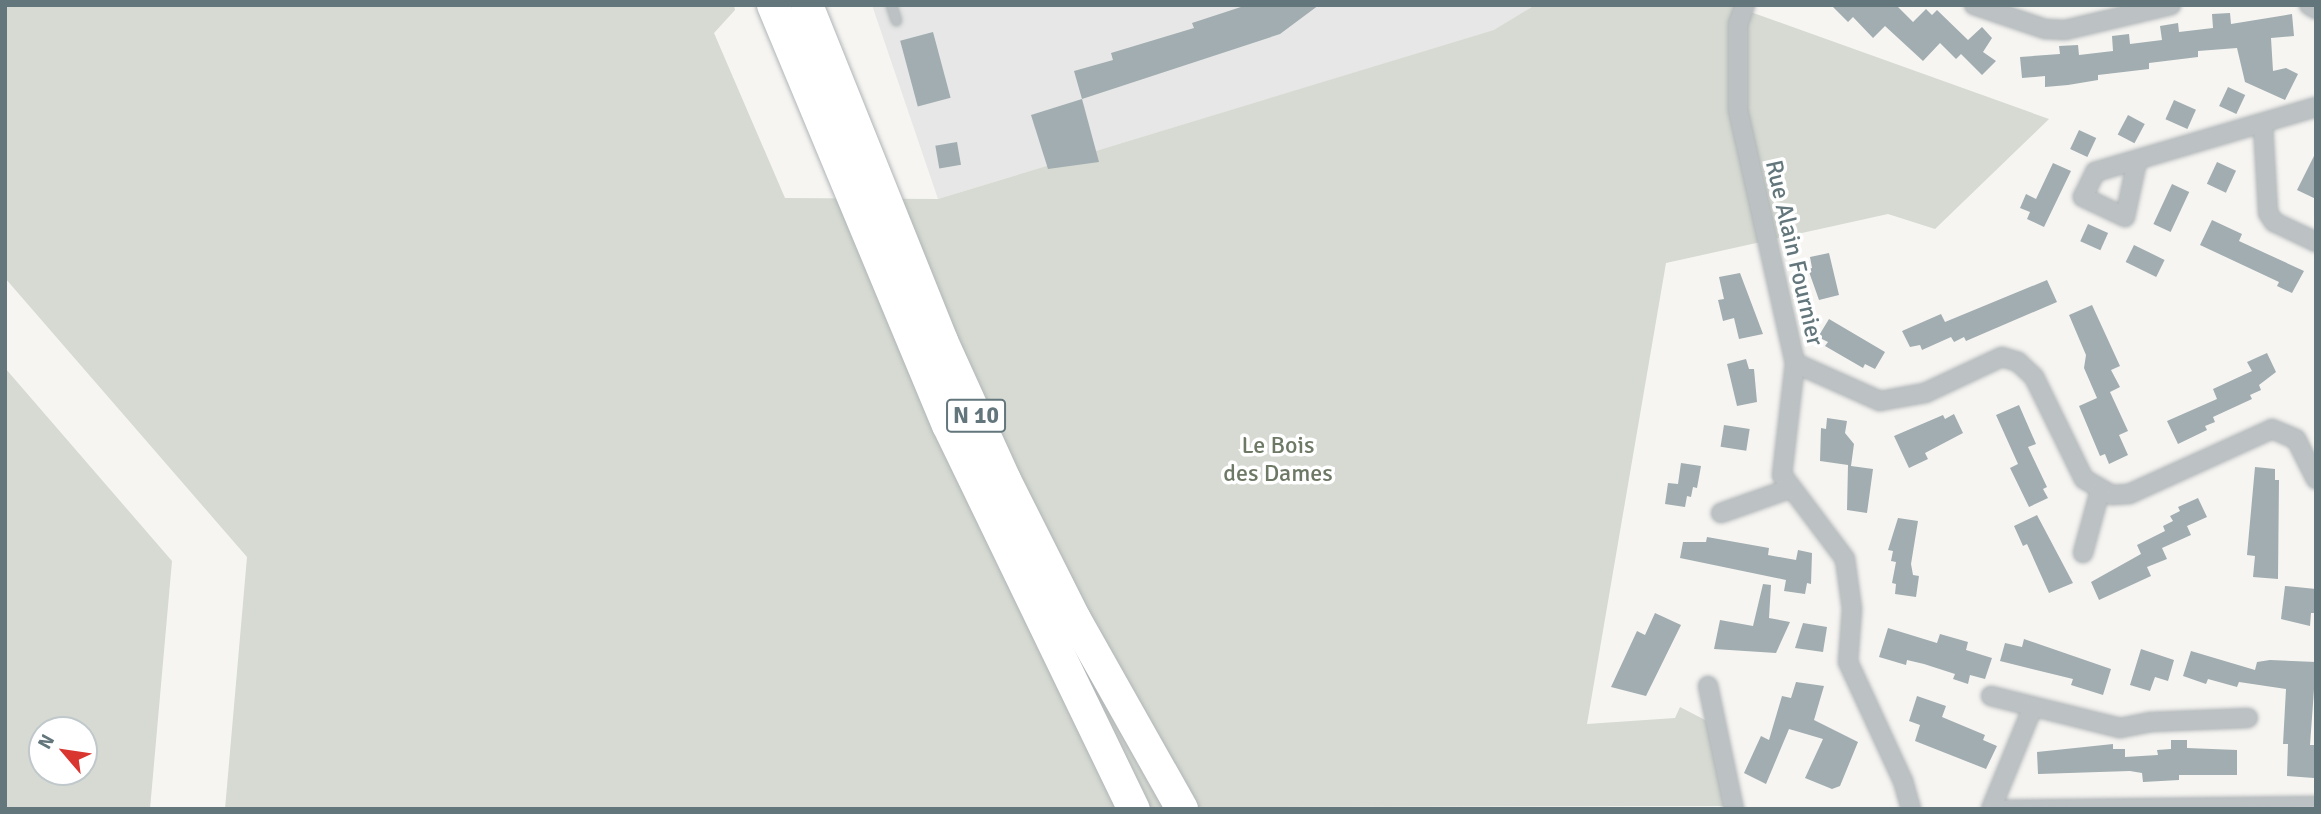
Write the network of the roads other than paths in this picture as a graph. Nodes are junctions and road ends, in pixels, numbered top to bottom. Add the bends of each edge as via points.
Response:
1 (773, 5) edge
2 (807, 5) edge
3 (891, 5) edge
4 (1745, 5) edge
5 (1974, 5) edge
6 (2171, 5) edge
7 (2309, 5) edge
8 (2147, 7) edge
9 (2316, 9) edge
10 (896, 20) dead end
11 (2316, 107) edge
12 (2263, 125) junction
13 (2137, 161) dead end
14 (2316, 242) edge
15 (1795, 363) junction
16 (2316, 479) edge
17 (1789, 489) junction
18 (2100, 491) junction
19 (1721, 513) dead end
20 (2083, 553) dead end
21 (1708, 686) dead end
22 (1081, 694) junction
23 (1991, 696) dead end
24 (2032, 709) junction
25 (2248, 718) dead end
26 (2316, 801) edge
27 (1991, 807) edge
28 (1135, 809) edge
29 (1147, 809) edge
30 (1182, 809) edge
31 (1734, 809) edge
32 (1911, 809) edge

1 - 22 highway, N 10 via 948,425
2 - 30 highway, N 10 via 942,341 1005,480 1075,619
3 - 10 lane
4 - 15 street, Rue Alain Fournier via 1738,24 1738,110
5 - 8 street via 2045,29 2065,30
6 - 8 street
7 - 9 street
11 - 12 street
12 - 13 street
12 - 14 street via 2268,213 2274,222
15 - 17 street via 1781,461
15 - 18 street, Rue Alain Fournier via 1880,401 1925,393 1991,360 2002,357 2018,362 2034,377 2084,479
16 - 18 street via 2296,439 2272,429 2129,494
17 - 19 street
17 - 32 street via 1836,544 1850,581 1848,662 1903,781
18 - 20 street
21 - 31 street
22 - 28 highway
22 - 29 highway, N 10
23 - 24 street
24 - 25 street via 2065,711 2120,728 2151,722
24 - 27 street
26 - 27 lane

